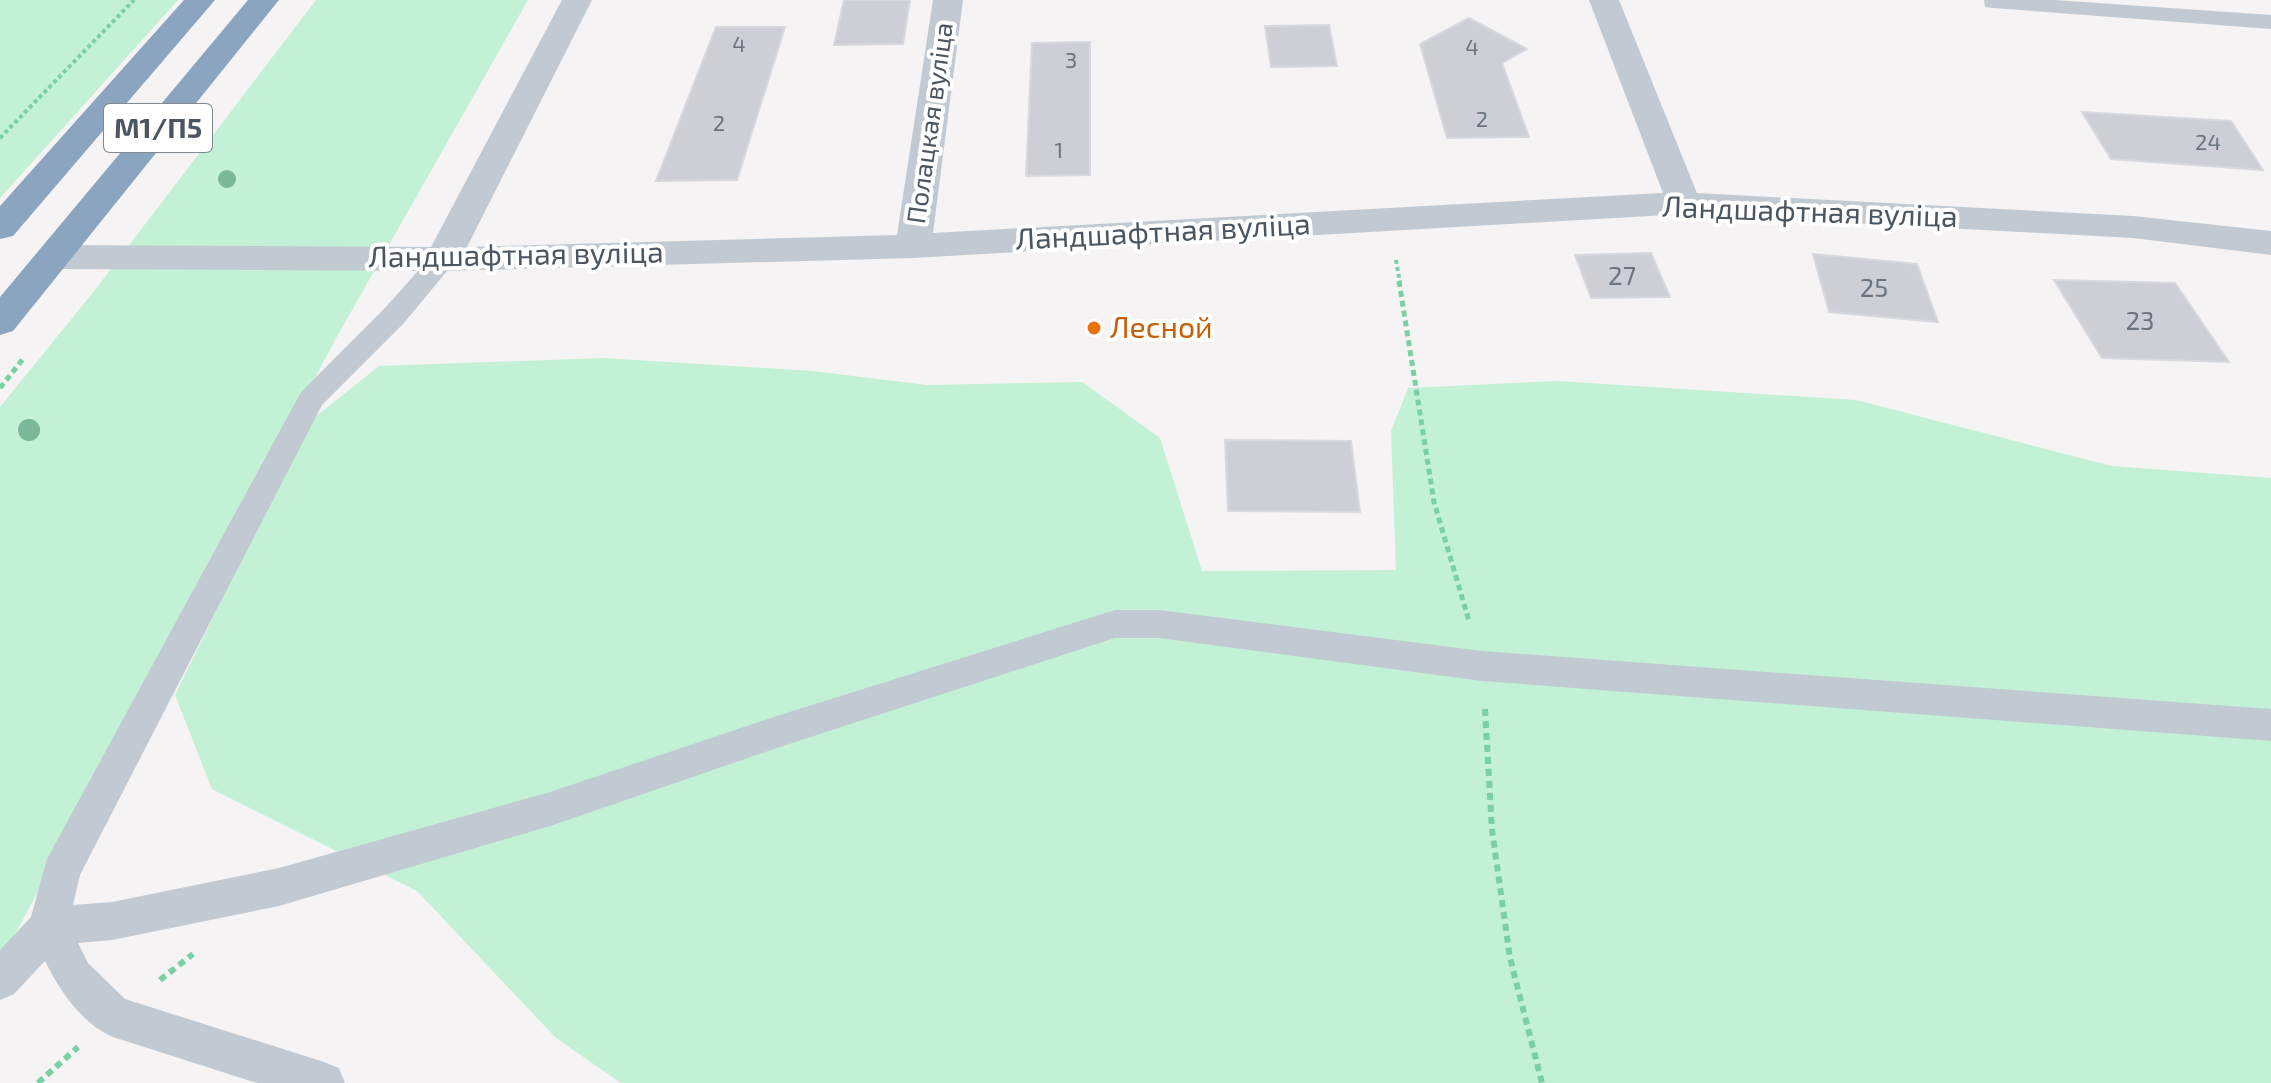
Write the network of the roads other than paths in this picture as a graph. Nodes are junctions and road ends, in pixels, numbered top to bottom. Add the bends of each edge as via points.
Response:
1 (200, 0) edge
2 (264, 0) edge
3 (577, 0) edge
4 (948, 0) edge
5 (1604, 0) edge
6 (1993, 2) dead end
7 (2271, 22) edge
8 (1684, 203) junction
9 (0, 228) edge
10 (2271, 243) edge
11 (913, 246) junction
12 (0, 257) edge
13 (53, 257) junction
14 (443, 259) junction
15 (0, 322) edge
16 (2271, 725) edge
17 (49, 927) junction
18 (0, 980) edge
19 (324, 1083) edge

1 - 9 highway, М1/П5
2 - 13 highway, М1/П5
3 - 14 street
4 - 11 street, Полацкая вуліца
5 - 8 street
6 - 7 lane
8 - 10 street, Ландшафтная вуліца via 2133,227
8 - 11 street, Ландшафтная вуліца
11 - 14 street, Ландшафтная вуліца
12 - 13 highway
13 - 14 street, Ландшафтная вуліца
13 - 15 highway, М1/П5
14 - 17 lane via 311,399 61,872
16 - 17 lane via 1482,666 1159,624 1115,624 550,809 279,887 112,921
17 - 18 lane
17 - 19 lane via 74,977 113,1016

